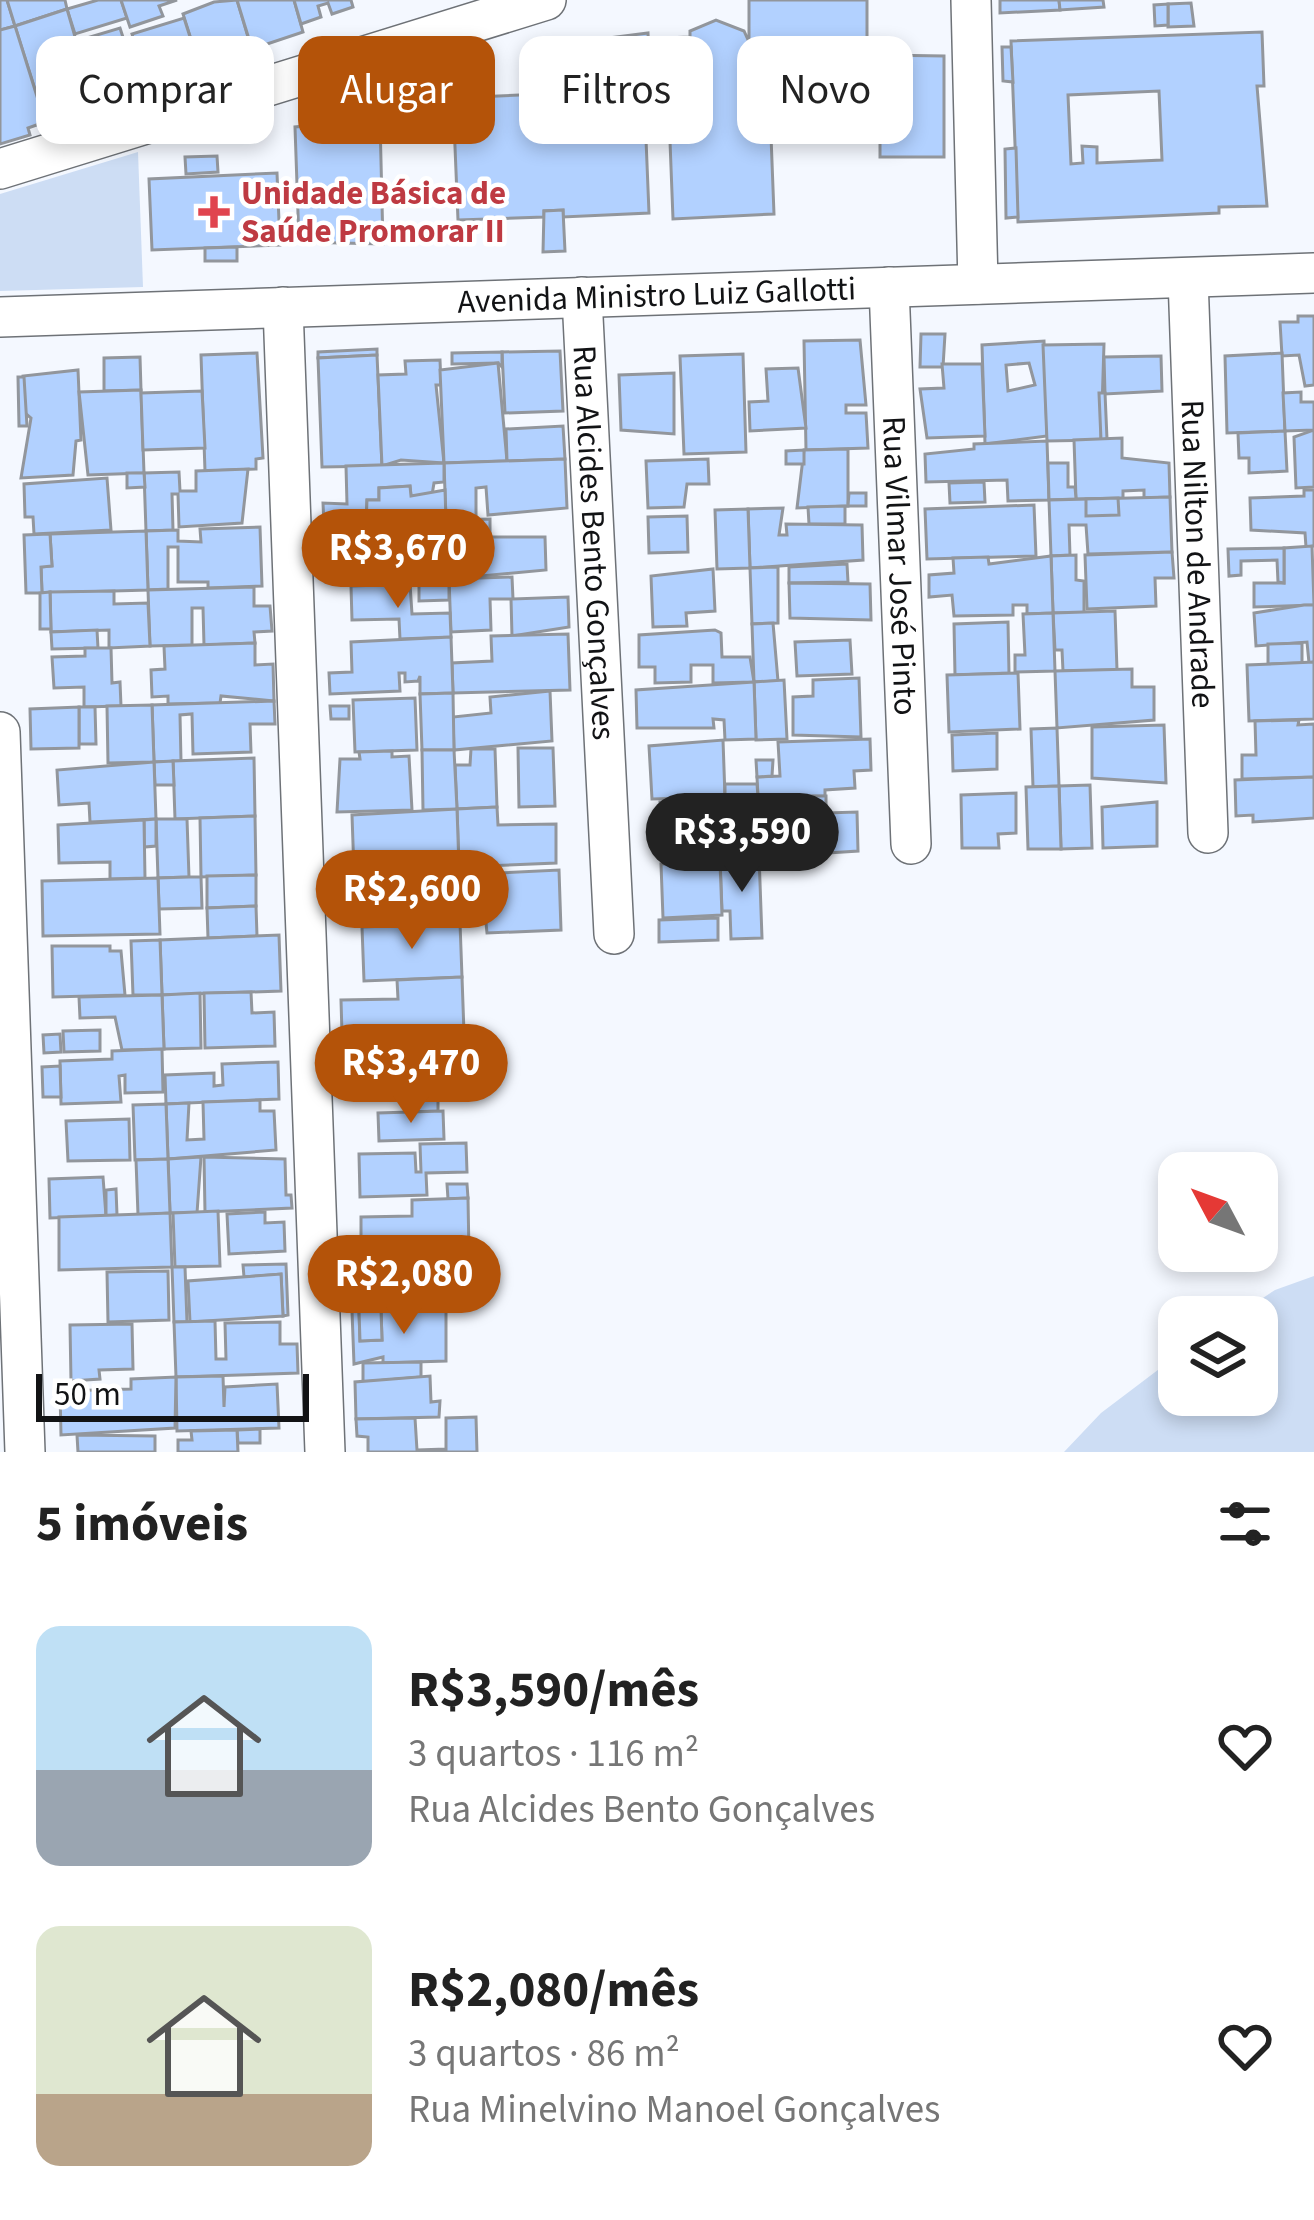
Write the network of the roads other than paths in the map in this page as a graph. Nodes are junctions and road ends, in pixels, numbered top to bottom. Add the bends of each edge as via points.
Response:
1 (545, 0) edge
2 (971, 0) edge
3 (0, 169) edge
4 (1314, 273) edge
5 (1187, 278) junction
6 (977, 284) junction
7 (889, 287) junction
8 (582, 297) junction
9 (283, 307) junction
10 (0, 317) edge
11 (0, 732) edge
12 (1208, 832) dead end
13 (910, 844) dead end
14 (614, 934) dead end
15 (25, 1452) edge
16 (325, 1452) edge

1 - 3 street
2 - 6 street
4 - 5 street, Avenida Ministro Luiz Gallotti
5 - 6 street, Avenida Ministro Luiz Gallotti
5 - 12 street, Rua Nilton de Andrade
6 - 7 street, Avenida Ministro Luiz Gallotti
7 - 8 street, Avenida Ministro Luiz Gallotti
7 - 13 street, Rua Vilmar José Pinto
8 - 9 street, Avenida Ministro Luiz Gallotti
8 - 14 street, Rua Alcides Bento Gonçalves
9 - 10 street, Avenida Ministro Luiz Gallotti
9 - 16 street
11 - 15 street

